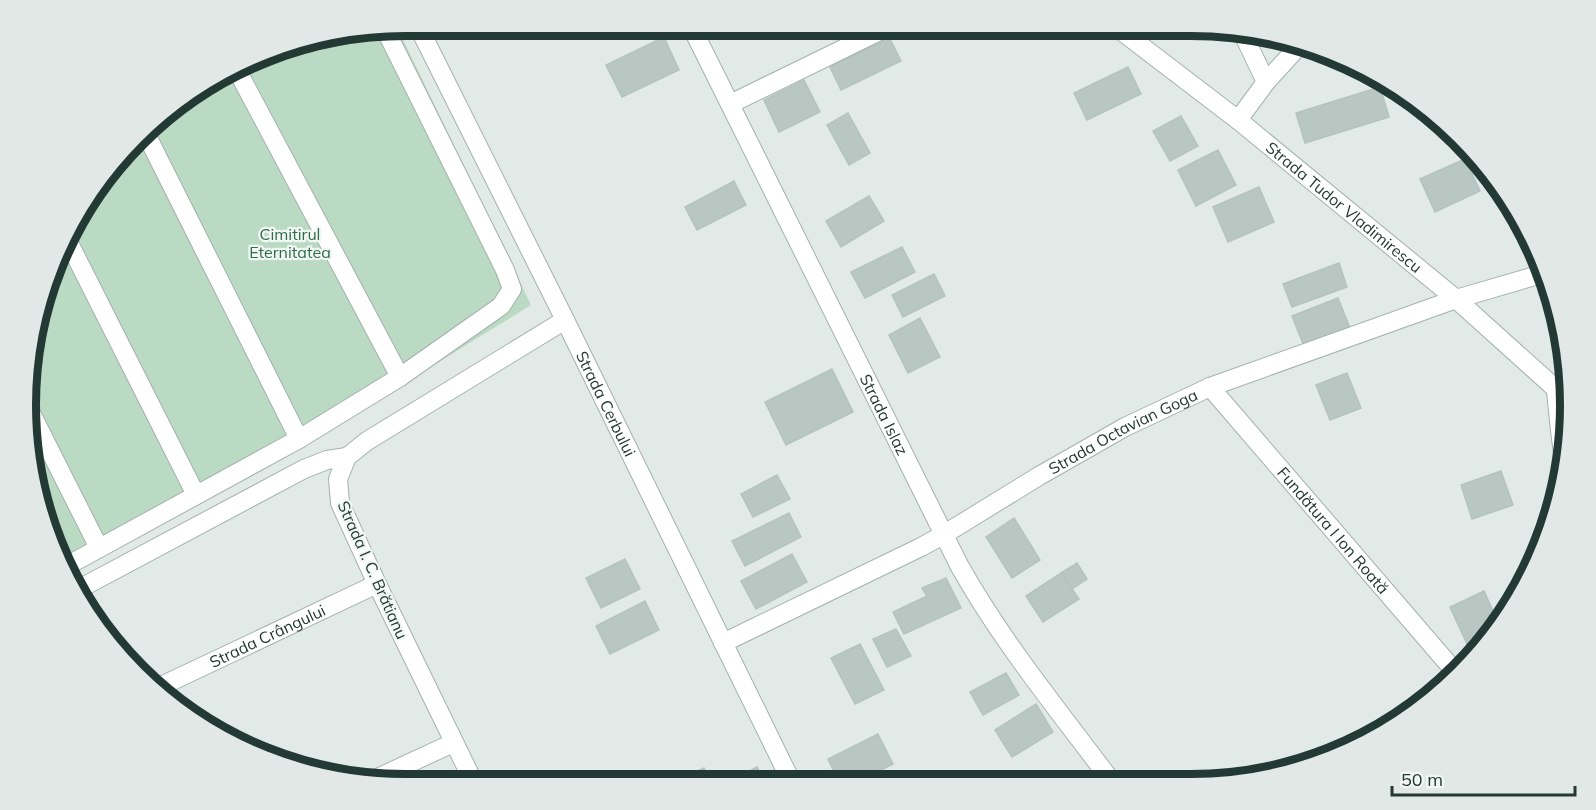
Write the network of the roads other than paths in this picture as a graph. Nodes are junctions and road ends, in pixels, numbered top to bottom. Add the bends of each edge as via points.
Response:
1 (423, 36) edge
2 (697, 36) edge
3 (869, 36) edge
4 (1128, 36) edge
5 (389, 37) edge
6 (1246, 40) edge
7 (1294, 51) edge
8 (240, 75) edge
9 (1266, 82) junction
10 (730, 104) junction
11 (1238, 120) junction
12 (149, 140) edge
13 (71, 248) edge
14 (1536, 276) edge
15 (1456, 300) junction
16 (565, 320) junction
17 (400, 378) junction
18 (1210, 387) junction
19 (1559, 393) edge
20 (37, 425) edge
21 (299, 439) junction
22 (347, 458) junction
23 (196, 495) junction
24 (943, 535) junction
25 (99, 548) junction
26 (72, 563) edge
27 (377, 584) junction
28 (83, 587) edge
29 (723, 643) junction
30 (1451, 667) edge
31 (165, 684) edge
32 (453, 743) junction
33 (388, 773) edge
34 (469, 774) edge
35 (788, 774) edge
36 (1106, 774) edge

1 - 16 street, Strada Cerbului
2 - 10 street, Strada Islaz
3 - 10 street
4 - 11 street, Strada Tudor Vladimirescu
5 - 17 street via 512,289 501,306
6 - 9 street
7 - 9 street
8 - 17 street
9 - 11 street
10 - 24 street, Strada Islaz
11 - 15 street, Strada Tudor Vladimirescu
12 - 21 street
13 - 23 street
14 - 15 street, Strada Octavian Goga
15 - 18 street, Strada Octavian Goga
15 - 19 street, Strada Tudor Vladimirescu
16 - 22 street via 368,441
16 - 29 street, Strada Cerbului
17 - 21 street
18 - 24 street, Strada Octavian Goga via 1125,427
18 - 30 street, Fundătura I Ion Roată
20 - 25 street
21 - 23 street
22 - 27 street, Strada I. C. Brătianu via 338,478 340,503
22 - 28 street via 327,460 304,469
23 - 25 street
24 - 29 street, Strada Octavian Goga
24 - 36 street, Strada Islaz via 994,623
25 - 26 street
27 - 31 street, Strada Crângului
27 - 32 street, Strada I. C. Brătianu
29 - 35 street, Strada Cerbului
32 - 33 street
32 - 34 street, Strada I. C. Brătianu

